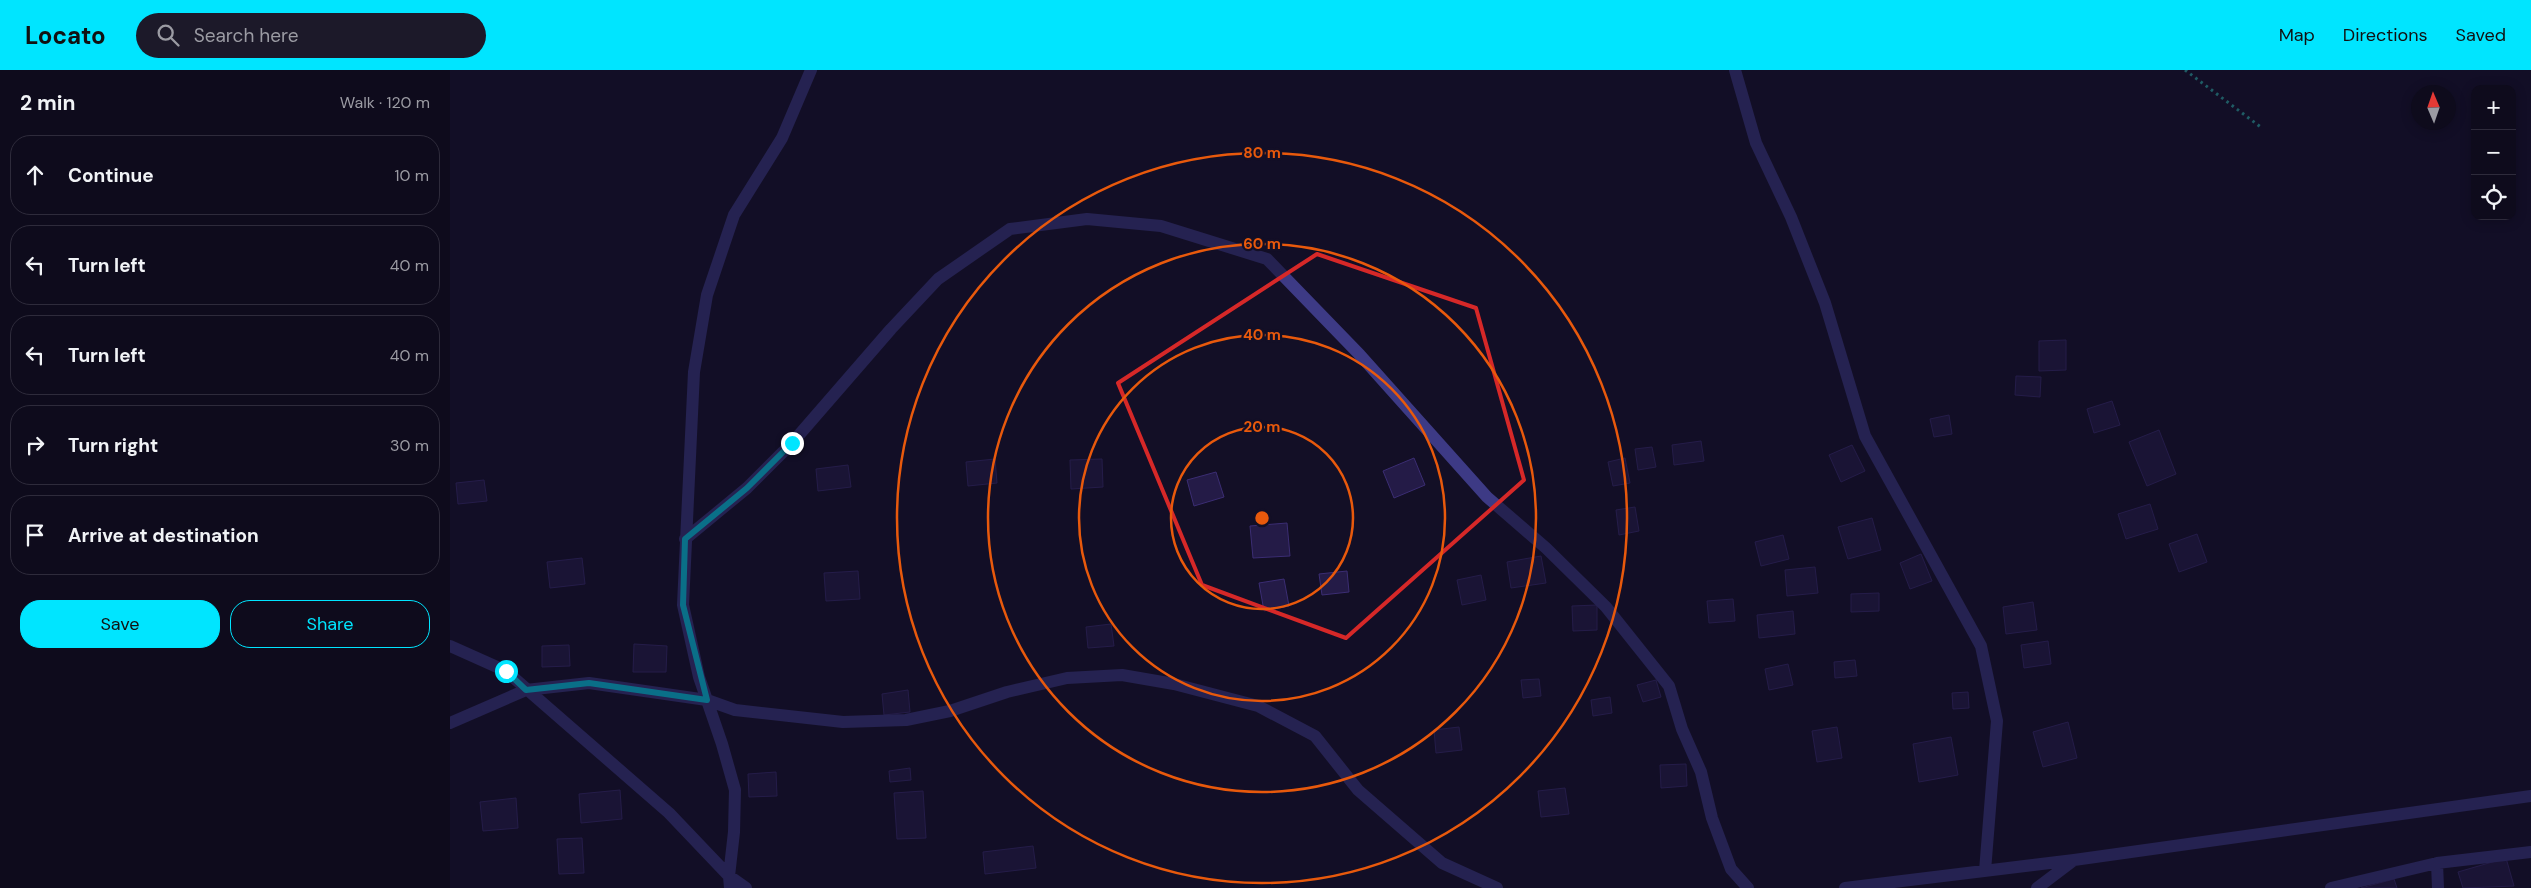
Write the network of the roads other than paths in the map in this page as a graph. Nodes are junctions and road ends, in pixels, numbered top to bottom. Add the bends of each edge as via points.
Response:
1 (811, 70) edge
2 (1734, 70) edge
3 (685, 539) junction
4 (450, 646) edge
5 (526, 690) junction
6 (707, 700) junction
7 (450, 723) edge
8 (2531, 797) edge
9 (2531, 852) edge
10 (2074, 860) junction
11 (2437, 863) junction
12 (1985, 871) junction
13 (730, 882) edge
14 (746, 888) edge
15 (1498, 888) edge
16 (1748, 888) edge
17 (1845, 888) edge
18 (2037, 888) edge
19 (2331, 888) edge
20 (2438, 888) edge

1 - 3 street via 782,138 734,215 707,295 694,372
2 - 12 street via 1756,143 1791,217 1824,303 1865,436 1982,646 1997,721
3 - 6 street via 683,605
3 - 16 street via 747,488 792,443 938,280 1010,229 1087,219 1161,226 1267,259 1360,355 1487,497 1546,548 1606,607 1669,686 1682,729 1701,772 1712,818 1731,869
4 - 5 street via 506,671
5 - 6 street via 589,683
5 - 7 street
5 - 13 street via 669,813
6 - 13 street via 735,790
6 - 15 street via 735,710 852,722 906,720 950,711 1007,692 1067,678 1122,675 1174,684 1258,706 1315,736 1358,790 1442,863
8 - 10 street
9 - 11 street
10 - 12 street
10 - 18 street
11 - 19 street
11 - 20 street
12 - 17 street
13 - 14 street

